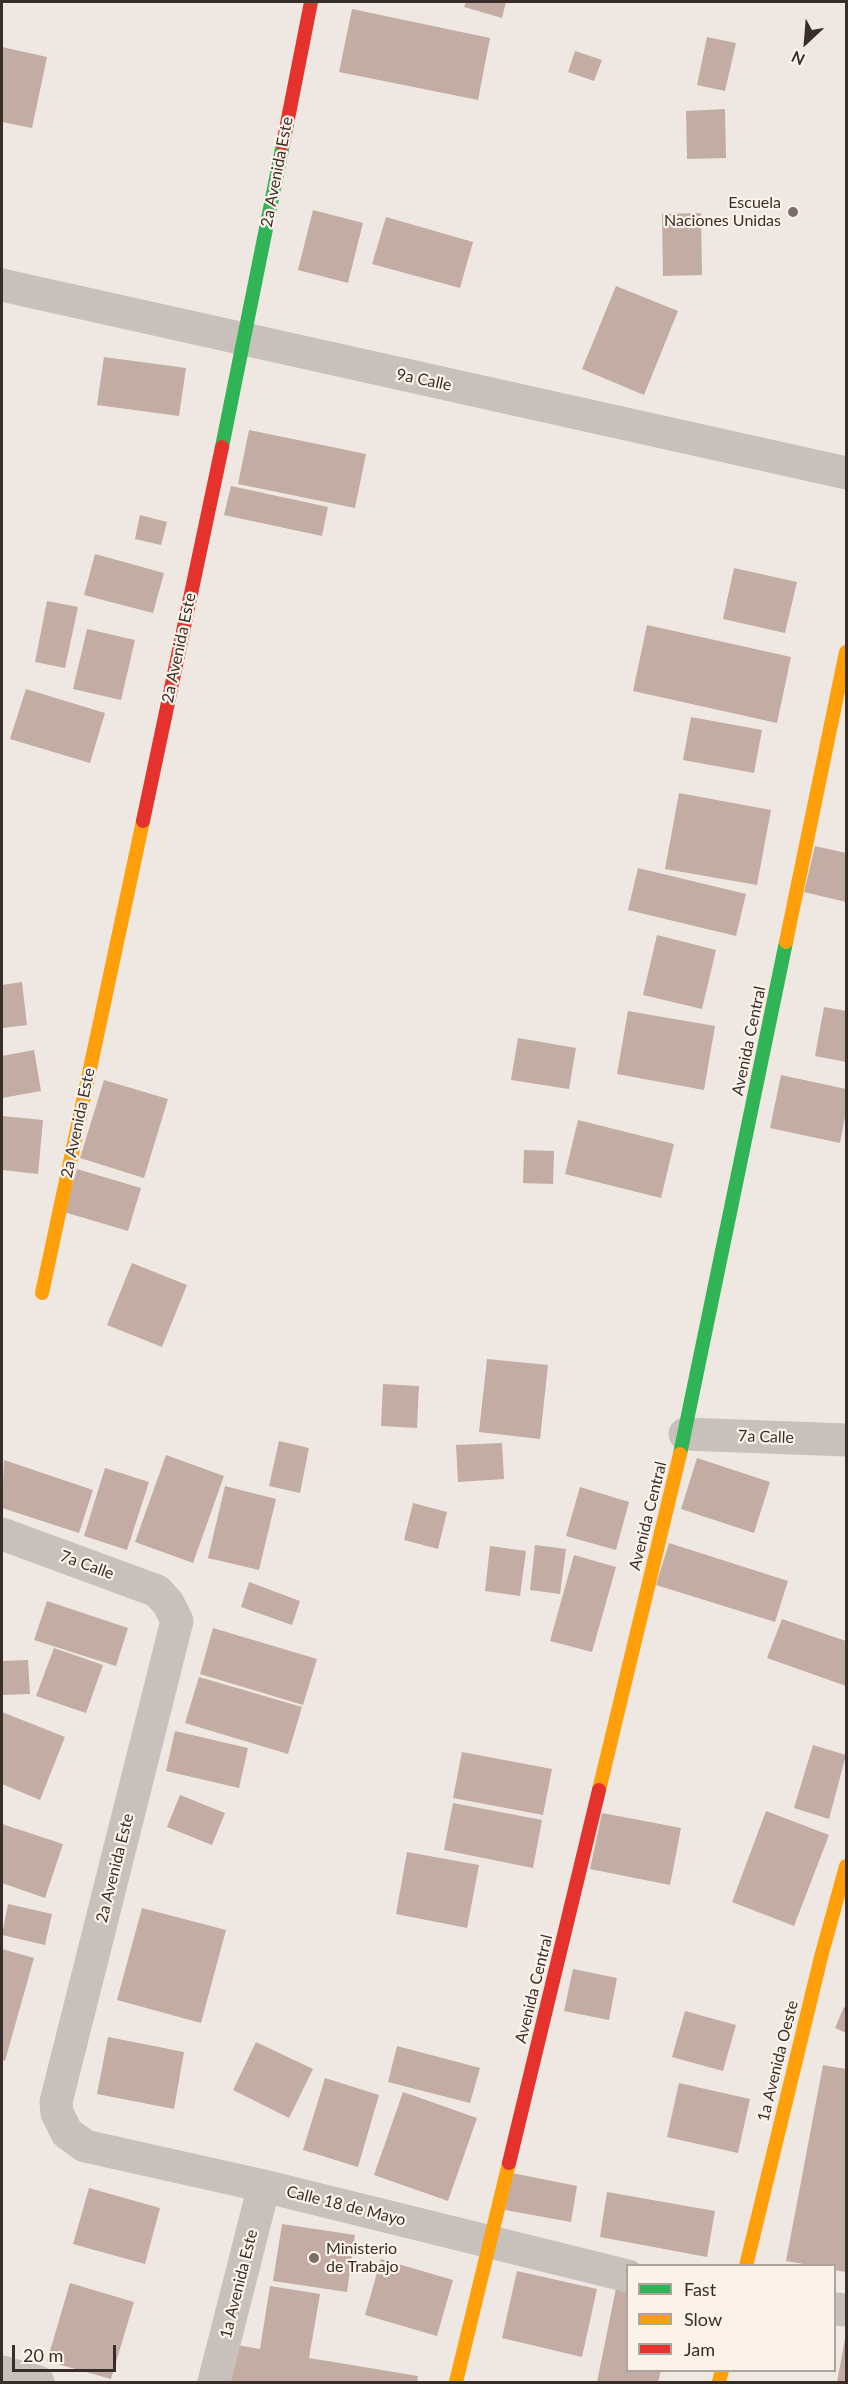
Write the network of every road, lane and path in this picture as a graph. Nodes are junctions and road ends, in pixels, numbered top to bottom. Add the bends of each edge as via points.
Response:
1 (311, 2) edge
2 (2, 285) edge
3 (244, 340) junction
4 (846, 473) edge
5 (846, 652) edge
6 (42, 1293) dead end
7 (685, 1434) junction
8 (846, 1440) edge
9 (2, 1534) edge
10 (168, 1603) joint
11 (846, 1866) edge
12 (67, 2133) joint
13 (264, 2186) junction
14 (489, 2241) junction
15 (746, 2264) edge
16 (626, 2276) edge
17 (2, 2372) edge
18 (38, 2382) edge
19 (214, 2382) edge
20 (456, 2382) edge

1 - 3 street, 2a Avenida Este
2 - 3 street, 9a Calle
3 - 4 street, 9a Calle
3 - 6 street, 2a Avenida Este
5 - 7 street, Avenida Central
7 - 8 street, 7a Calle
7 - 14 street, Avenida Central
9 - 10 street, 7a Calle via 157,1591
10 - 12 street, 2a Avenida Este via 177,1621 56,2102
11 - 15 street, 1a Avenida Oeste
12 - 13 street, Calle 18 de Mayo via 85,2145
13 - 14 street, Calle 18 de Mayo
13 - 19 street, 1a Avenida Este
14 - 16 street, Calle 18 de Mayo
14 - 20 street, Avenida Central
17 - 18 street

